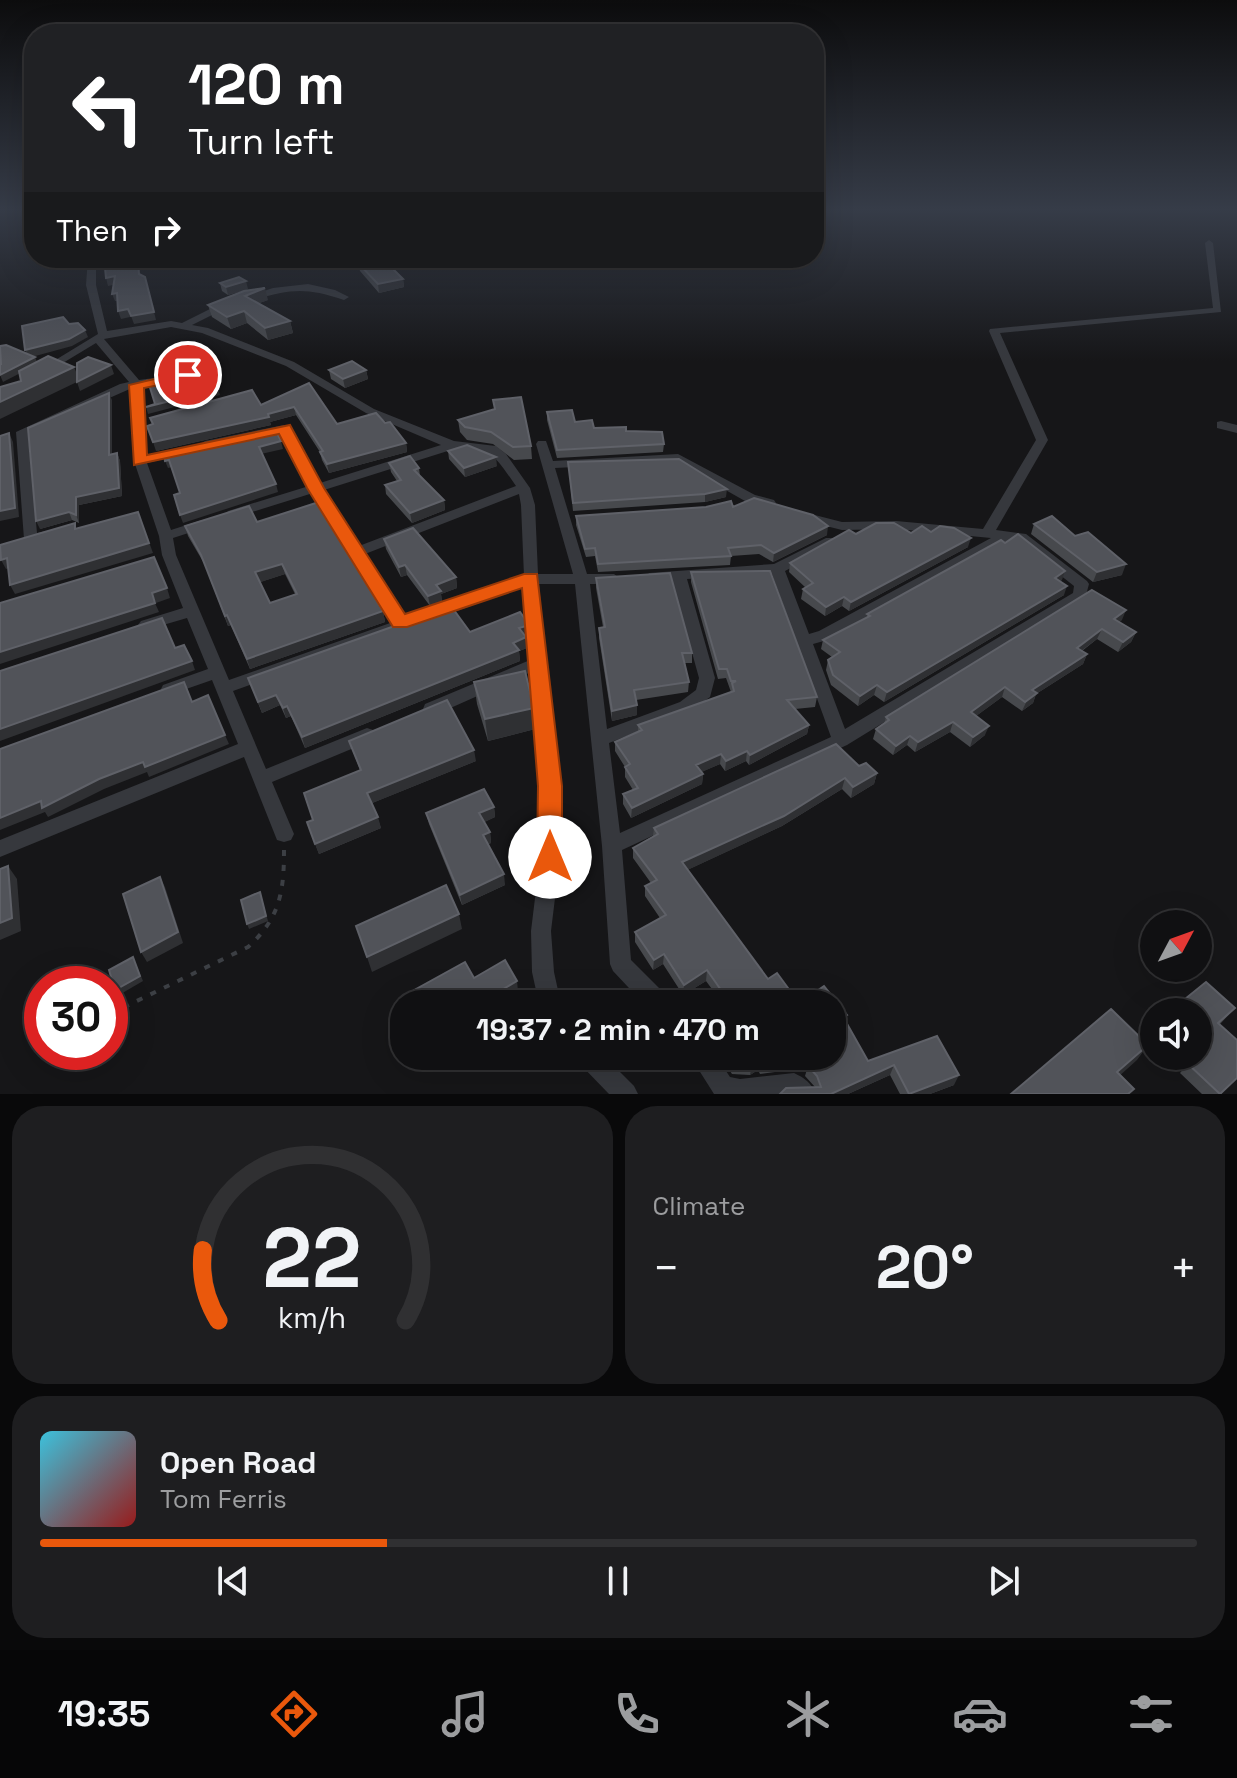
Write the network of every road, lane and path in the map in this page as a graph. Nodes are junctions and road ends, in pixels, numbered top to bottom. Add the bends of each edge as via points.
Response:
1 (1211, 259) edge
2 (92, 268) edge
3 (344, 297) dead end
4 (97, 319) junction
5 (85, 322) dead end
6 (186, 324) junction
7 (101, 337) junction
8 (188, 375) edge
9 (34, 376) edge
10 (137, 385) junction
11 (151, 419) edge
12 (137, 423) junction
13 (1221, 425) dead end
14 (1237, 429) edge
15 (542, 444) dead end
16 (453, 445) junction
17 (140, 461) junction
18 (548, 465) junction
19 (316, 488) junction
20 (524, 488) junction
21 (750, 498) junction
22 (720, 505) edge
23 (842, 526) junction
24 (59, 531) edge
25 (987, 534) junction
26 (166, 536) junction
27 (1006, 536) junction
28 (31, 539) junction
29 (15, 544) edge
30 (357, 552) junction
31 (777, 569) junction
32 (678, 574) junction
33 (531, 579) junction
34 (575, 581) junction
35 (191, 611) junction
36 (400, 622) junction
37 (132, 630) edge
38 (806, 641) junction
39 (540, 662) junction
40 (220, 680) junction
41 (145, 698) edge
42 (413, 717) edge
43 (385, 728) edge
44 (601, 739) junction
45 (841, 740) junction
46 (248, 748) junction
47 (260, 779) junction
48 (284, 834) joint
49 (612, 846) junction
50 (0, 849) edge
51 (547, 990) edge
52 (646, 990) edge
53 (128, 1005) edge
54 (602, 1070) edge
55 (711, 1070) edge
56 (626, 1094) edge
57 (804, 1094) edge

1 - 25 street via 1218,310 994,331 1042,440
2 - 4 street
3 - 6 street via 322,288 290,287 209,311
4 - 5 street
4 - 7 street
6 - 7 street
6 - 16 street via 263,351 370,411
7 - 9 street
7 - 10 street
8 - 10 street
10 - 12 street
10 - 28 street via 17,434
11 - 12 street
12 - 17 street
13 - 14 street
15 - 18 street
16 - 19 street
16 - 20 street via 492,449
17 - 19 street via 281,427
17 - 26 street
18 - 21 street via 678,458
18 - 34 street via 571,518
19 - 26 street
19 - 30 street
20 - 30 street
20 - 33 street
21 - 22 street
21 - 23 street
23 - 25 street
23 - 31 street via 839,537
24 - 28 street
25 - 27 street
26 - 35 street via 162,558
27 - 38 street
27 - 45 street via 1021,537 1071,574 1082,584 1080,595
28 - 29 street
30 - 36 street
31 - 32 street
31 - 38 street
32 - 34 street
32 - 44 street via 707,678 704,693 686,706
33 - 34 street
33 - 36 street
33 - 39 street
34 - 44 street
35 - 37 street
35 - 40 street
36 - 40 street
38 - 45 street
39 - 42 street
39 - 51 street via 550,786 550,857 541,931
40 - 41 street
40 - 46 street
43 - 47 street
44 - 49 street
45 - 49 street
46 - 47 street
46 - 50 street
47 - 48 street
48 - 53 path via 284,896 267,931 248,947
49 - 52 street via 621,964
54 - 56 street
55 - 57 street via 723,1087 740,1091 794,1085

